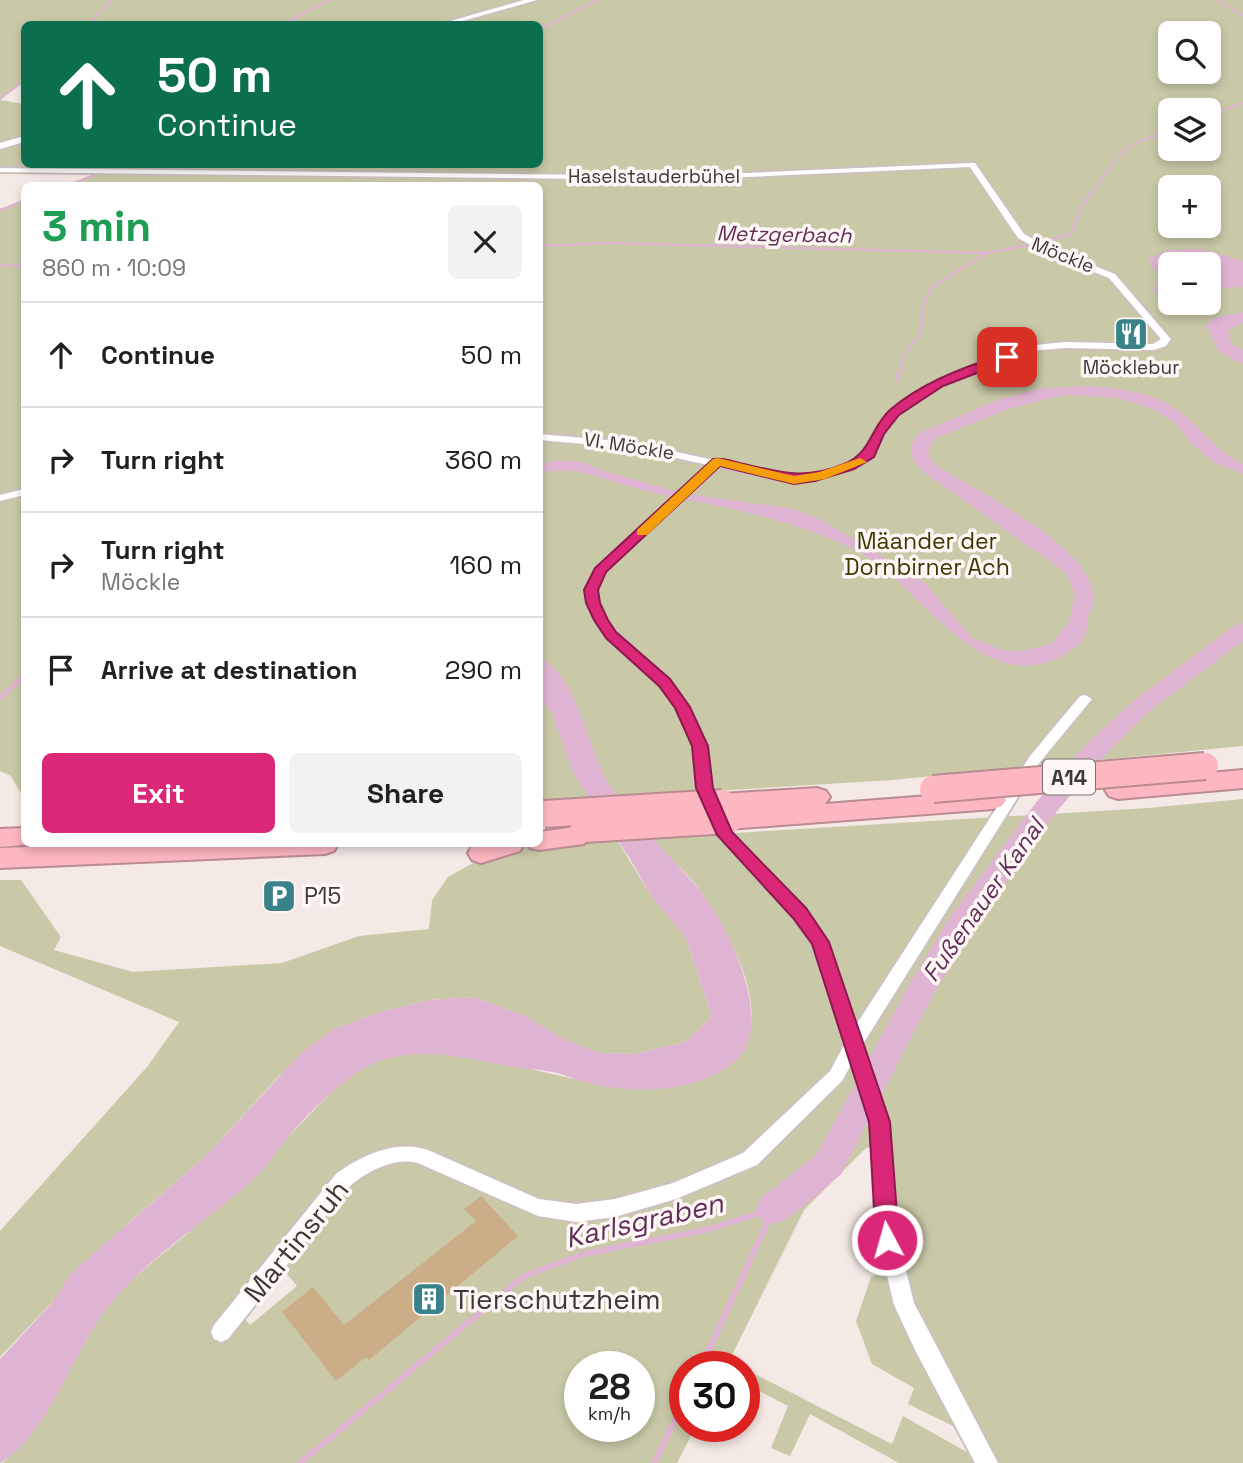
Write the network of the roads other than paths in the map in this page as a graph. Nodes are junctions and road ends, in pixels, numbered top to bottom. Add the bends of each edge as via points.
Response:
1 (533, 0) edge
2 (455, 21) edge
3 (21, 140) edge
4 (0, 146) edge
5 (972, 165) joint
6 (0, 170) edge
7 (543, 437) edge
8 (714, 467) junction
9 (21, 493) edge
10 (0, 498) edge
11 (1085, 699) dead end
12 (1243, 762) edge
13 (1243, 779) edge
14 (936, 797) junction
15 (725, 812) junction
16 (544, 829) edge
17 (21, 837) edge
18 (0, 838) edge
19 (255, 847) edge
20 (501, 847) edge
21 (481, 853) dead end
22 (0, 858) edge
23 (853, 1044) junction
24 (221, 1332) dead end
25 (987, 1463) edge

1 - 2 main road
3 - 4 main road
5 - 6 street, Haselstauderbühel via 677,178
5 - 8 street, Möckle via 1021,236 1112,276 1160,329 1166,342 1154,347 1026,348 917,396 884,424 865,459 815,477 788,479
7 - 8 street, VI. Möckle via 620,443
8 - 23 street via 600,570 591,590 593,603 611,635 665,682 683,707 700,746 704,788 725,835 799,913 820,942
9 - 10 street
11 - 23 street, Martinsruh via 1035,759
12 - 14 highway, A14, bridge
13 - 14 highway, A14
14 - 15 highway, A14
15 - 16 highway, A14, bridge
15 - 16 highway, A14, bridge via 584,829 575,837
17 - 18 highway
19 - 22 highway
20 - 21 highway
23 - 24 street, Martinsruh via 836,1076 750,1159 676,1191 615,1208 576,1213 538,1207 421,1156 397,1154 367,1164 343,1180
23 - 25 street via 878,1115 885,1226 904,1305

